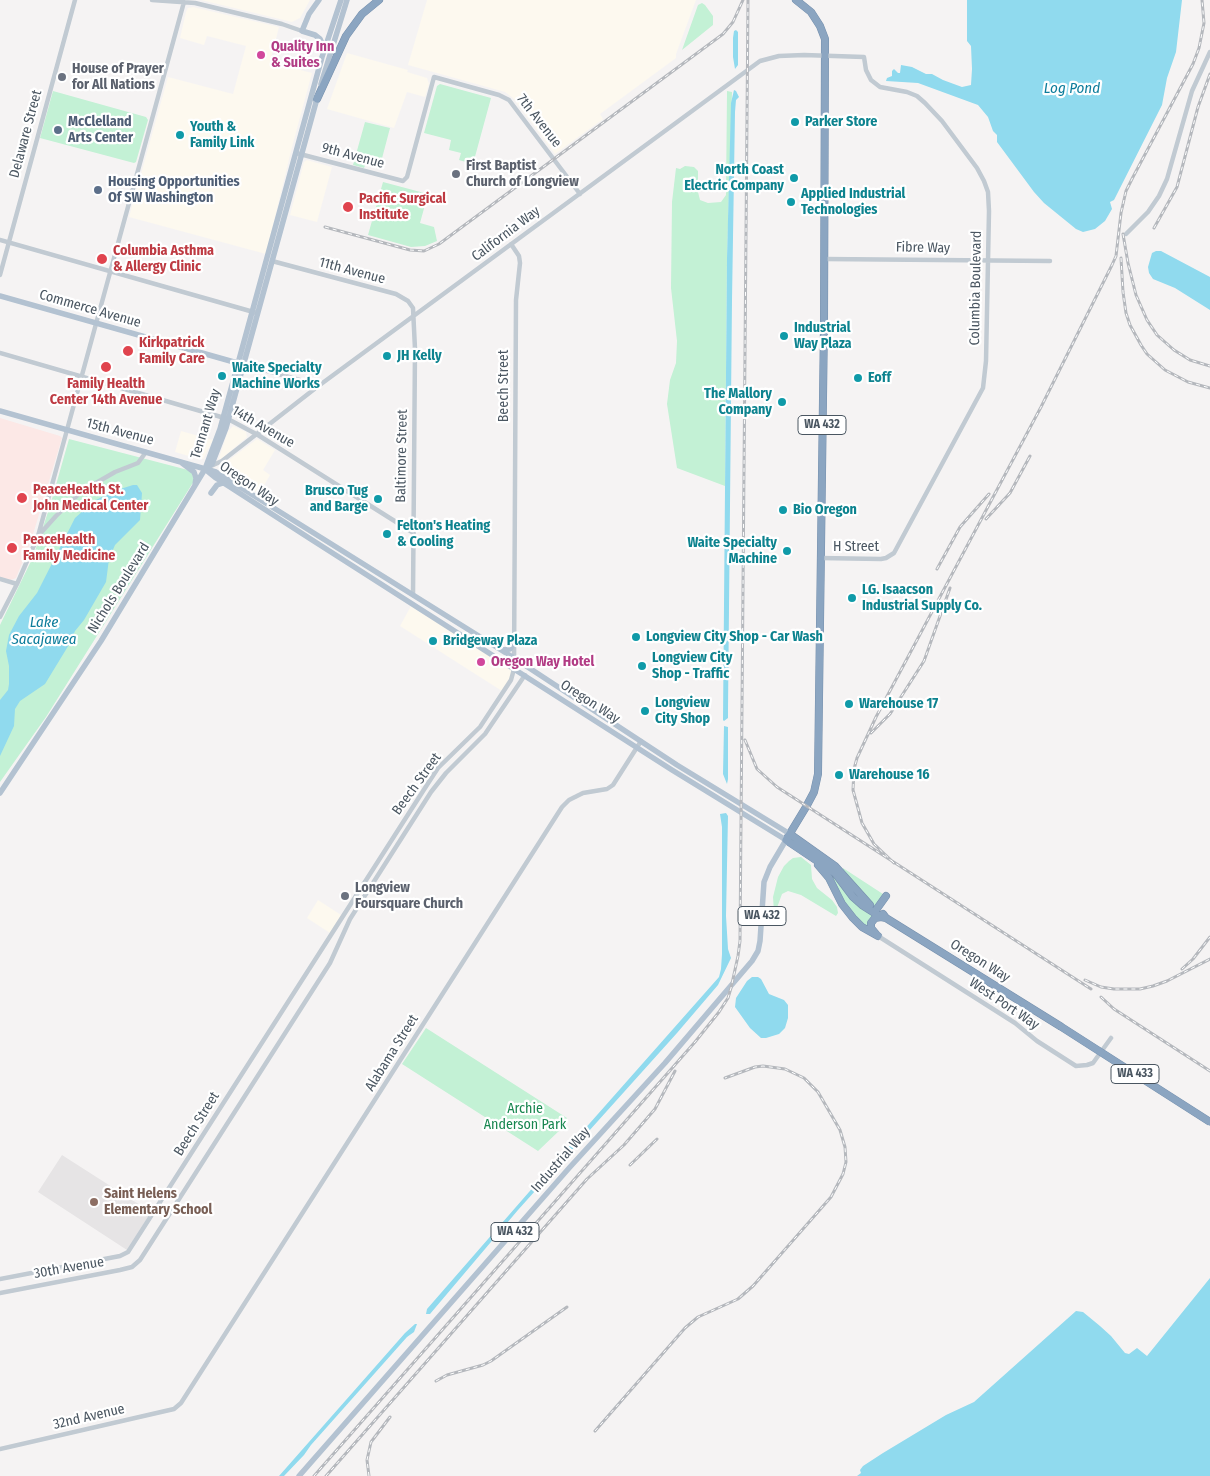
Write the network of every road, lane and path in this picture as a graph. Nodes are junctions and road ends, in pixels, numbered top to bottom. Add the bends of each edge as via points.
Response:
1 (75, 0) edge
2 (152, 0) edge
3 (319, 0) edge
4 (341, 0) edge
5 (347, 0) edge
6 (379, 0) edge
7 (796, 0) edge
8 (184, 2) junction
9 (332, 27) junction
10 (302, 31) junction
11 (315, 35) junction
12 (324, 50) junction
13 (1210, 52) edge
14 (825, 56) junction
15 (864, 57) joint
16 (317, 99) junction
17 (299, 153) junction
18 (403, 181) joint
19 (580, 194) junction
20 (1126, 234) dead end
21 (0, 240) edge
22 (9, 242) junction
23 (511, 244) junction
24 (825, 259) junction
25 (988, 260) junction
26 (272, 261) junction
27 (1050, 261) dead end
28 (110, 272) junction
29 (0, 275) edge
30 (0, 296) edge
31 (255, 313) junction
32 (414, 317) junction
33 (96, 324) junction
34 (0, 353) edge
35 (240, 363) junction
36 (82, 376) junction
37 (317, 388) junction
38 (0, 411) edge
39 (225, 418) junction
40 (66, 431) junction
41 (258, 435) junction
42 (146, 452) junction
43 (181, 462) junction
44 (206, 469) junction
45 (224, 483) junction
46 (195, 486) junction
47 (212, 493) dead end
48 (412, 532) junction
49 (38, 536) junction
50 (892, 555) joint
51 (820, 558) junction
52 (0, 579) edge
53 (17, 584) junction
54 (413, 595) junction
55 (0, 618) edge
56 (514, 643) junction
57 (501, 650) junction
58 (489, 653) junction
59 (514, 658) junction
60 (514, 669) junction
61 (525, 675) junction
62 (515, 690) junction
63 (641, 741) junction
64 (637, 748) junction
65 (0, 793) edge
66 (788, 837) junction
67 (811, 857) junction
68 (886, 896) dead end
69 (876, 910) junction
70 (884, 918) junction
71 (878, 936) junction
72 (1111, 1038) dead end
73 (1210, 1122) edge
74 (128, 1252) joint
75 (140, 1260) joint
76 (0, 1279) edge
77 (0, 1293) edge
78 (181, 1403) joint
79 (0, 1450) edge
80 (299, 1476) edge

1 - 22 street, Delaware Street
2 - 8 street
3 - 10 main road
4 - 9 main road, Tennant Way
5 - 16 main road, Tennant Way
6 - 16 highway via 362,14 346,36
7 - 14 highway, WA 432 via 811,12 820,26 825,40
8 - 10 street
8 - 28 street
9 - 11 main road
9 - 12 main road, Tennant Way
10 - 11 main road
11 - 12 main road
12 - 17 main road, Tennant Way
13 - 20 street via 1192,91 1167,179 1148,212
14 - 15 street, California Way
14 - 19 street, California Way via 779,56 760,61
14 - 24 highway, WA 432
15 - 25 street, Columbia Boulevard via 871,80 880,87 916,96 942,121 977,168 988,192
16 - 17 main road, Tennant Way
17 - 18 street, 9th Avenue
17 - 26 main road, Tennant Way
17 - 31 main road, Tennant Way
18 - 19 street, 7th Avenue via 434,77 509,100
19 - 23 street, California Way
21 - 22 street
22 - 28 street
22 - 29 street, Delaware Street
23 - 32 street, California Way
23 - 56 street, Beech Street via 520,256 516,300
24 - 25 street, Fibre Way
24 - 51 highway, WA 432
25 - 27 street, Fibre Way
25 - 50 street, Columbia Boulevard via 983,388
26 - 31 main road, Tennant Way
26 - 32 street, 11th Avenue via 396,294 408,301
28 - 31 street
28 - 33 street
30 - 33 main road, Commerce Avenue
31 - 35 main road, Tennant Way
32 - 37 street, California Way
32 - 48 street, Baltimore Street
33 - 35 main road, Commerce Avenue
33 - 36 street
34 - 36 street, 14th Avenue
35 - 37 street, Commerce Avenue via 310,383
35 - 39 main road, Tennant Way
36 - 39 street, 14th Avenue
36 - 40 street
37 - 41 street, California Way
38 - 40 main road, 15th Avenue
39 - 41 street, 14th Avenue
39 - 44 main road, Tennant Way via 219,449
40 - 42 main road, 15th Avenue
40 - 49 street
41 - 44 street, California Way via 222,462
41 - 48 street, 14th Avenue
42 - 43 main road, 15th Avenue
42 - 49 street via 138,463 115,472 82,492
43 - 44 main road, 15th Avenue
43 - 46 main road via 194,472
44 - 45 main road, Oregon Way
44 - 46 main road, Nichols Boulevard
44 - 54 main road, Oregon Way via 237,484
45 - 47 main road via 217,485
45 - 58 main road, Oregon Way
46 - 65 main road, Nichols Boulevard via 101,641
48 - 54 street, Baltimore Street
49 - 53 street
50 - 51 street, H Street via 881,559
51 - 66 highway, WA 432 via 818,774 810,800
52 - 53 street
53 - 55 street
54 - 57 main road, Oregon Way
56 - 57 main road via 510,649
56 - 59 street, Beech Street
57 - 59 main road, Oregon Way
58 - 59 main road
58 - 60 main road, Oregon Way
59 - 60 street, Beech Street
59 - 63 main road, Oregon Way
60 - 61 main road, Oregon Way
60 - 62 street
60 - 74 street, Beech Street via 511,680 480,727 438,768 424,788
61 - 62 street, Beech Street
61 - 64 main road, Oregon Way
62 - 75 street, Beech Street via 485,734 431,792 350,919 330,963
63 - 64 street, Alabama Street
63 - 66 main road, Oregon Way
64 - 66 main road, Oregon Way
64 - 78 street, Alabama Street via 613,785 583,793 562,807
66 - 67 highway, Oregon Way / WA 433
66 - 69 highway, Oregon Way / WA 433 via 835,866
66 - 80 main road, Industrial Way / WA 432 via 764,882 761,934 758,951 752,961
67 - 70 highway, Oregon Way / WA 433 via 835,873 854,897
67 - 71 highway via 829,878 853,918
68 - 69 highway
69 - 70 highway, Oregon Way / WA 433
70 - 71 highway via 875,918 871,923
70 - 73 highway, Oregon Way / WA 433, bridge
71 - 72 street, West Port Way via 1076,1066 1093,1063
74 - 76 street, 30th Avenue
75 - 77 street, 30th Avenue via 132,1267 120,1270
78 - 79 street, 32nd Avenue via 174,1409

